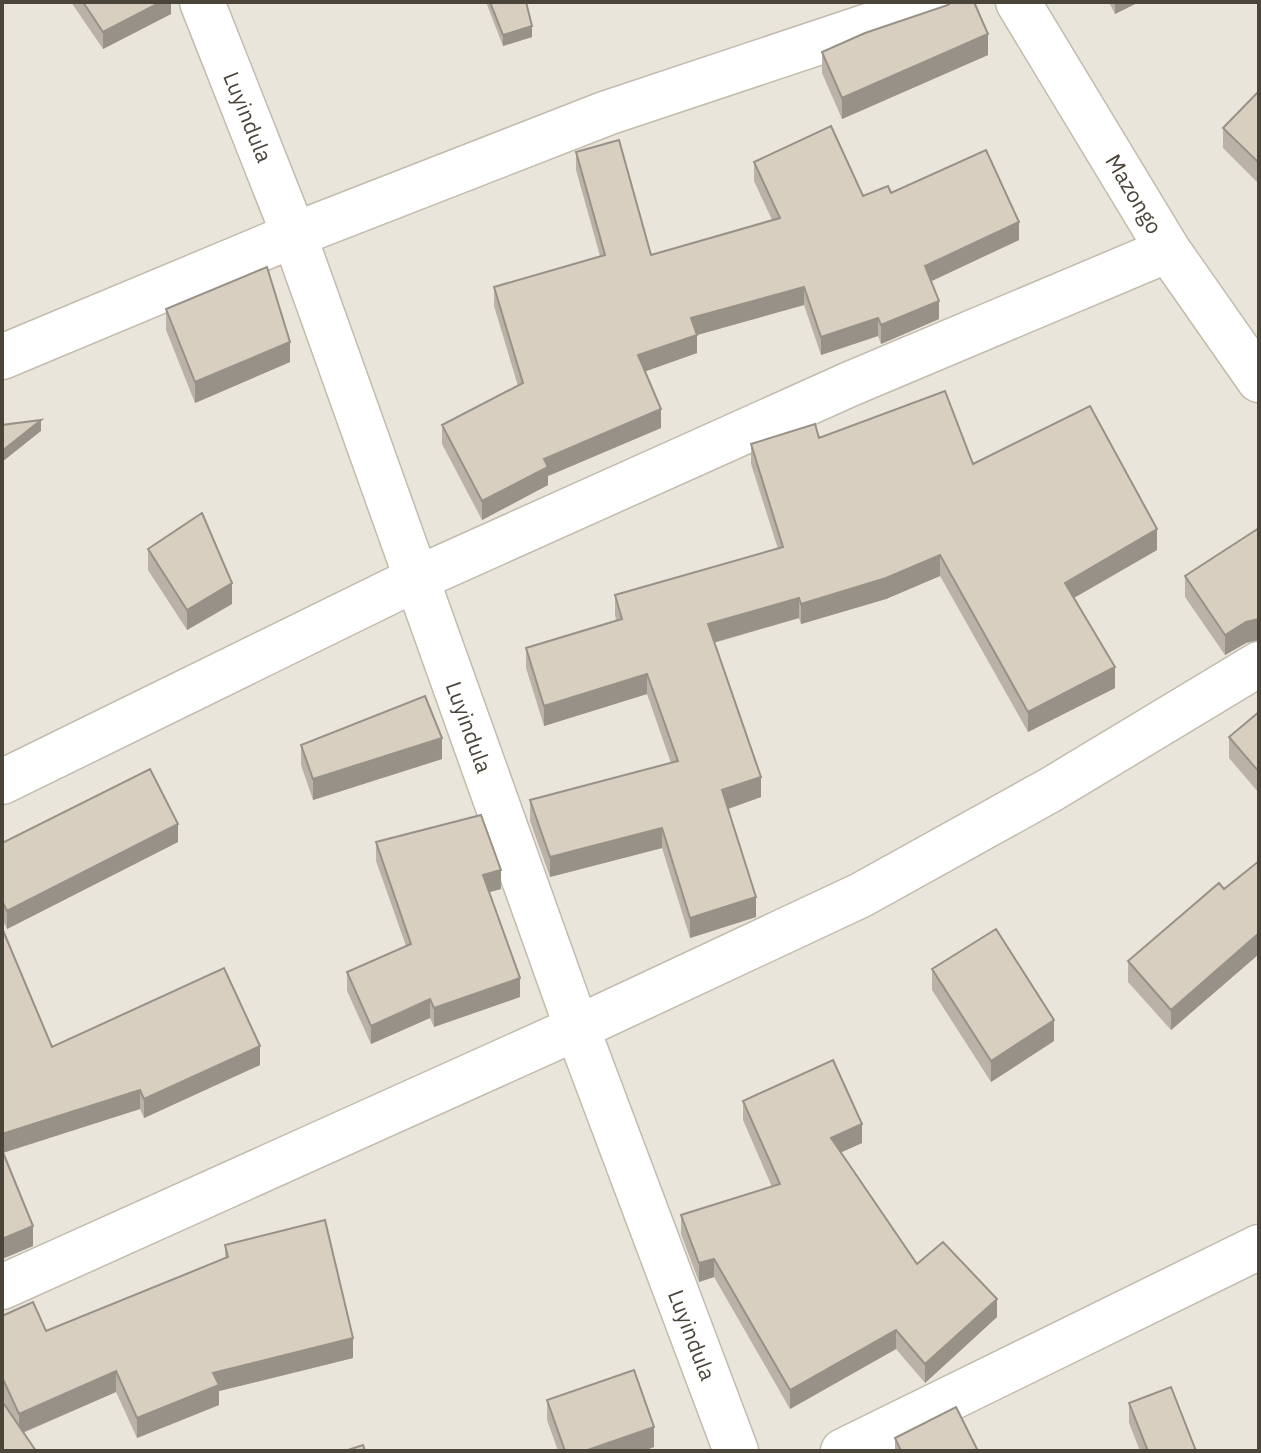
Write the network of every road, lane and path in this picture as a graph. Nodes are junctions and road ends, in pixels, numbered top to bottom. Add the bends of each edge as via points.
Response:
1 (202, 2) edge
2 (940, 2) edge
3 (1018, 2) edge
4 (294, 235) junction
5 (1168, 250) junction
6 (2, 357) edge
7 (1259, 380) edge
8 (416, 579) junction
9 (1259, 664) edge
10 (2, 782) edge
11 (577, 1028) junction
12 (1259, 1247) edge
13 (2, 1287) edge
14 (736, 1451) edge
15 (843, 1451) edge

1 - 4 street, Luyindula
2 - 4 street via 607,113
3 - 5 street, Mazongo
4 - 6 street
4 - 8 street, Luyindula
5 - 7 street, Mazongo
5 - 8 street via 836,390
8 - 10 street
8 - 11 street, Luyindula
9 - 11 street via 1052,789 861,895
11 - 13 street
11 - 14 street, Luyindula
12 - 15 street

